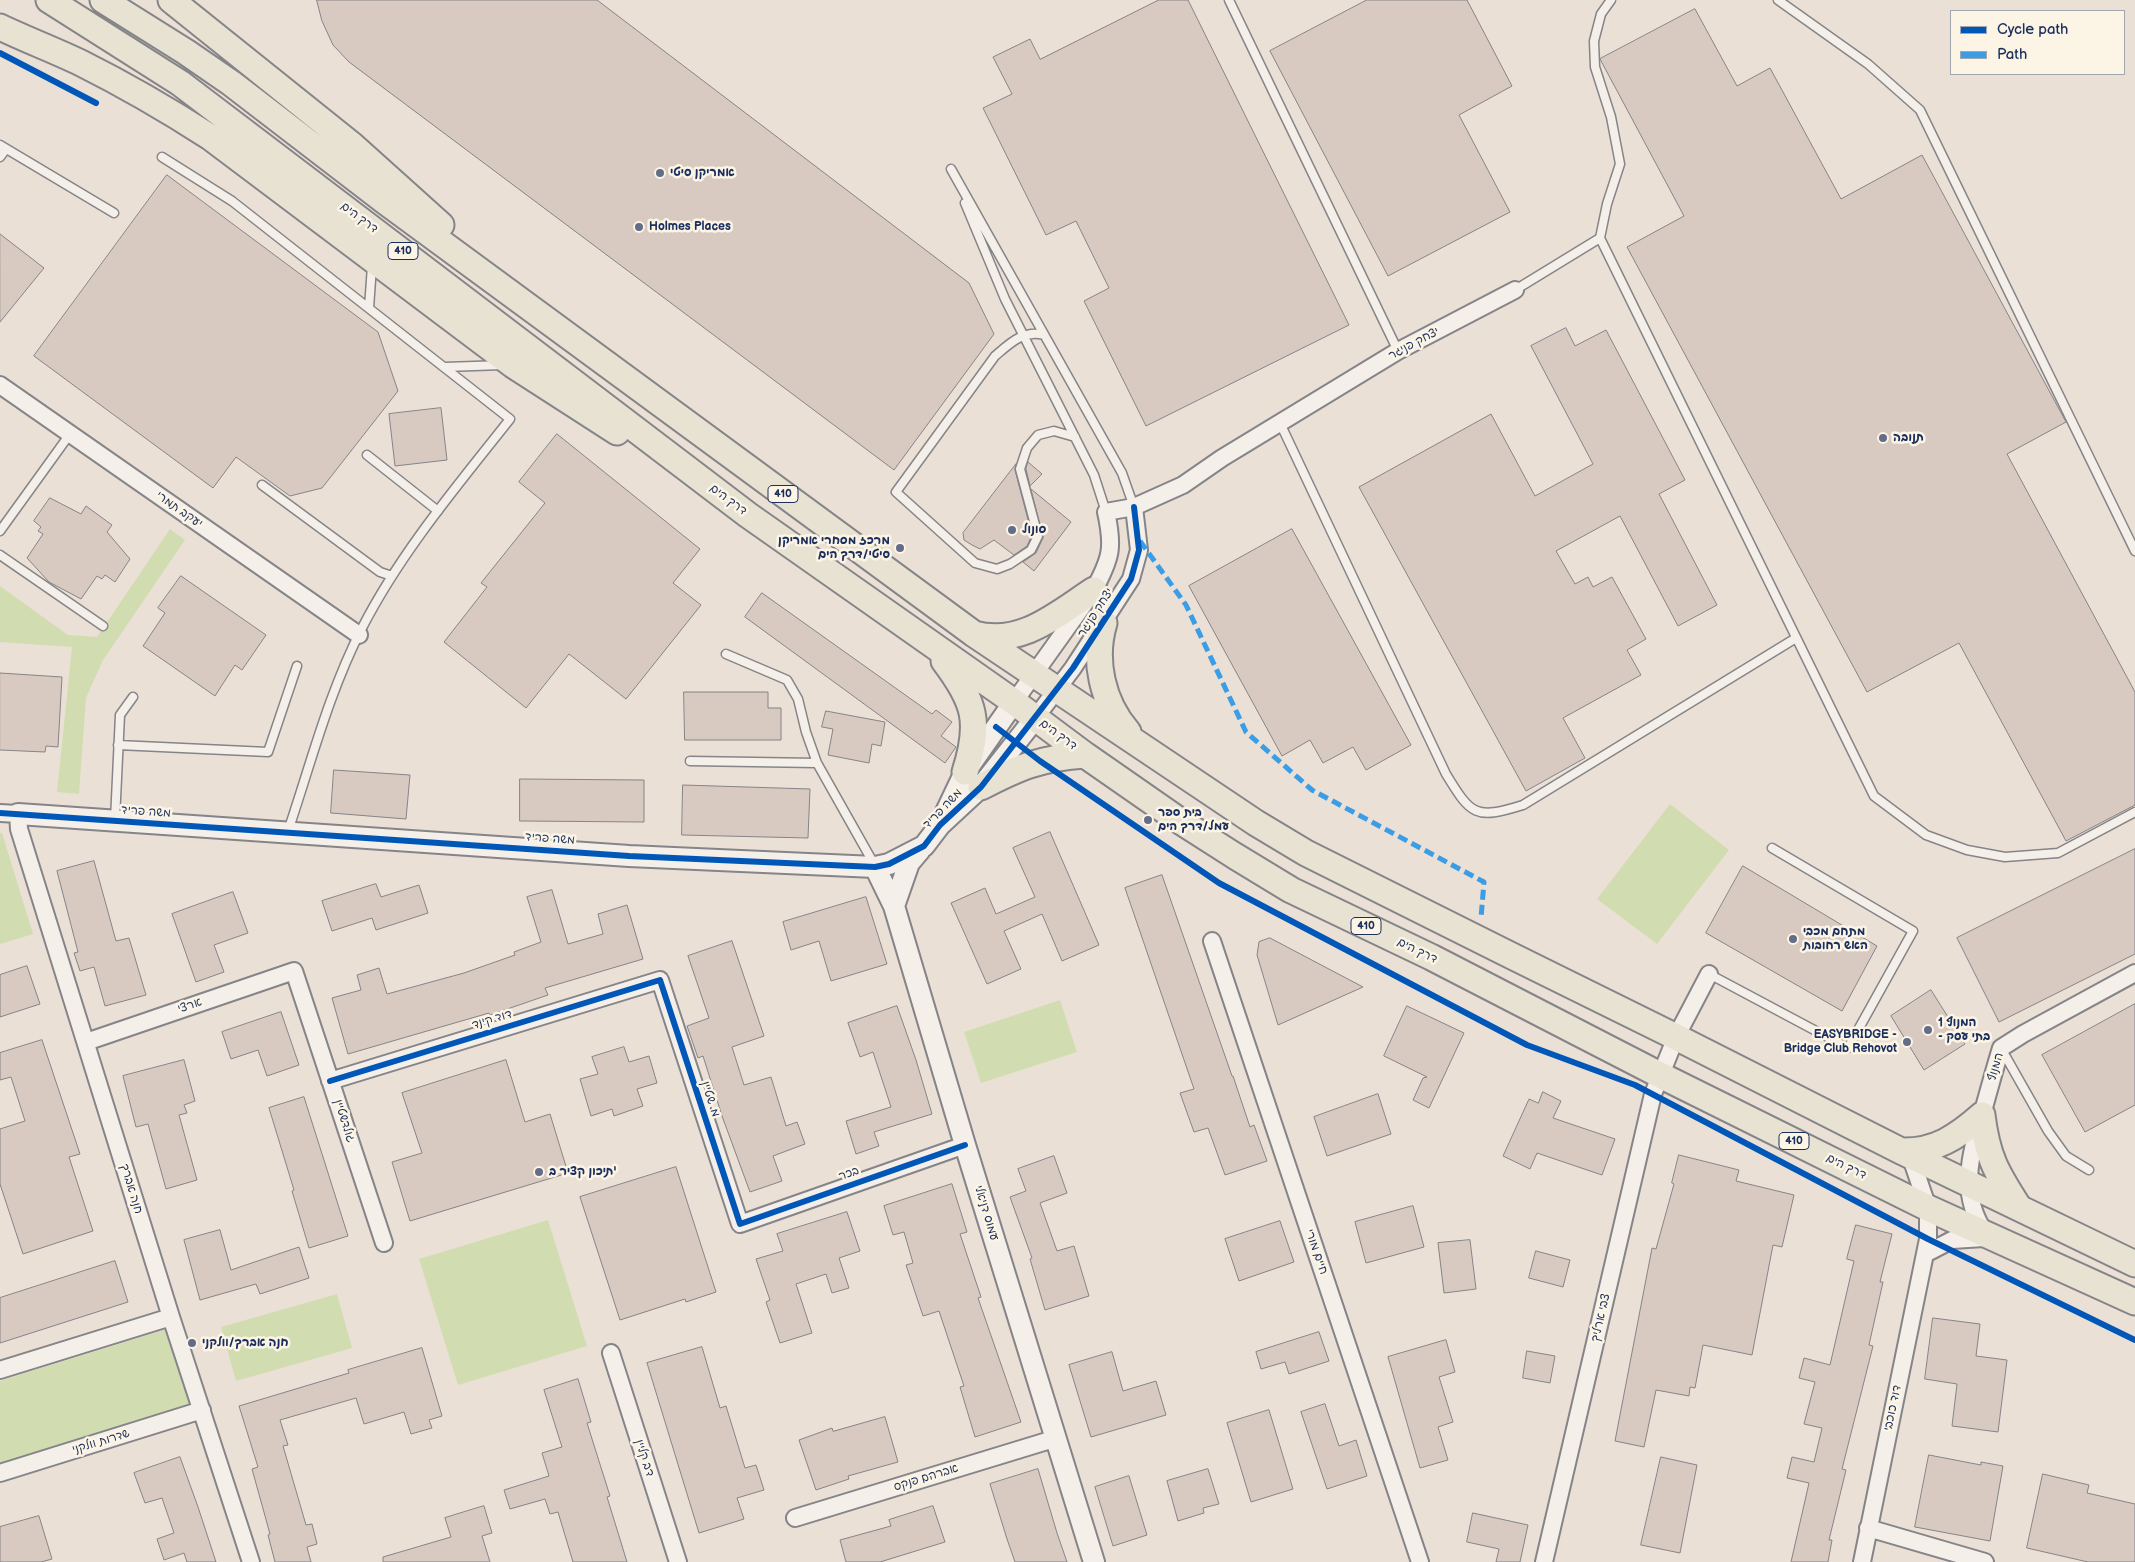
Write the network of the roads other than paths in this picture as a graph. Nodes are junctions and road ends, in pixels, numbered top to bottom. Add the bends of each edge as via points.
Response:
1 (49, 0) edge
2 (103, 0) edge
3 (172, 0) edge
4 (1229, 0) edge
5 (1611, 0) edge
6 (1778, 0) edge
7 (0, 28) edge
8 (3, 147) edge
9 (0, 157) edge
10 (162, 157) dead end
11 (114, 213) dead end
12 (1600, 238) junction
13 (372, 259) junction
14 (1515, 290) joint
15 (370, 308) junction
16 (545, 318) junction
17 (1023, 335) junction
18 (1044, 335) junction
19 (1398, 351) junction
20 (513, 365) junction
21 (444, 367) junction
22 (0, 385) edge
23 (1280, 423) junction
24 (70, 434) junction
25 (1075, 437) junction
26 (367, 455) dead end
27 (262, 485) dead end
28 (1134, 507) junction
29 (438, 511) junction
30 (1106, 512) junction
31 (748, 515) junction
32 (0, 531) edge
33 (2135, 551) edge
34 (0, 555) edge
35 (392, 576) junction
36 (1094, 590) junction
37 (1104, 623) junction
38 (103, 626) dead end
39 (974, 634) junction
40 (359, 635) junction
41 (1796, 638) junction
42 (931, 645) junction
43 (726, 654) dead end
44 (297, 666) dead end
45 (1035, 675) junction
46 (1057, 689) junction
47 (133, 697) dead end
48 (1014, 702) junction
49 (1036, 718) junction
50 (1137, 743) junction
51 (118, 745) junction
52 (1085, 755) junction
53 (690, 761) dead end
54 (817, 763) junction
55 (973, 780) junction
56 (2135, 812) edge
57 (9, 813) edge
58 (114, 821) junction
59 (287, 833) junction
60 (924, 846) junction
61 (1772, 848) dead end
62 (875, 866) junction
63 (894, 906) junction
64 (1212, 941) dead end
65 (294, 971) joint
66 (2135, 973) edge
67 (1709, 974) joint
68 (660, 980) joint
69 (1676, 1036) junction
70 (86, 1042) junction
71 (2001, 1048) junction
72 (1660, 1074) junction
73 (330, 1081) junction
74 (1982, 1114) junction
75 (965, 1146) junction
76 (1905, 1153) junction
77 (2089, 1170) dead end
78 (1969, 1182) junction
79 (2018, 1207) junction
80 (1928, 1208) junction
81 (740, 1224) joint
82 (1990, 1235) junction
83 (384, 1243) dead end
84 (1925, 1254) junction
85 (2135, 1264) edge
86 (2135, 1302) edge
87 (171, 1316) junction
88 (611, 1353) dead end
89 (0, 1370) edge
90 (202, 1410) junction
91 (1057, 1438) junction
92 (0, 1473) edge
93 (795, 1518) dead end
94 (1868, 1528) junction
95 (250, 1562) edge
96 (678, 1562) edge
97 (1094, 1562) edge
98 (1420, 1562) edge
99 (1544, 1562) edge
100 (1862, 1562) edge
101 (1986, 1562) edge

1 - 31 main road, דרך הים / 410 via 150,62 234,122
2 - 16 main road, 410 via 231,83
3 - 16 main road via 352,145
4 - 19 lane
5 - 12 lane via 1601,14 1594,41 1595,67 1611,117 1620,164
6 - 33 lane via 1868,64 1920,110
7 - 13 main road via 79,62 168,110 235,154
8 - 9 lane
8 - 11 lane
10 - 15 lane via 232,201
12 - 14 lane
12 - 41 lane
13 - 15 lane
13 - 20 main road
14 - 19 street, יצחק פניגר
15 - 21 lane
16 - 39 main road, 410
17 - 18 lane
17 - 18 lane via 951,169
17 - 25 lane
17 - 25 lane via 995,356 896,492 975,563 997,569 1031,550 1038,536 1020,469 1027,448 1038,435 1054,431
18 - 28 lane via 1122,473
19 - 23 street, יצחק פניגר
20 - 21 lane
20 - 31 main road
21 - 29 lane via 510,419
22 - 24 street, יעקב תמרי
23 - 28 street, יצחק פניגר via 1183,485
23 - 41 lane via 1446,774 1463,801 1479,812 1496,813 1523,805
24 - 32 lane
24 - 40 street, יעקב תמרי
25 - 30 lane via 1094,475
26 - 29 lane
27 - 35 lane via 380,572
28 - 30 street, יצחק פניגר
28 - 37 street, יצחק פניגר via 1137,561 1131,579
29 - 35 lane
30 - 36 street, יצחק פניגר via 1110,556
31 - 42 main road, דרך הים / 410
34 - 38 lane
35 - 40 lane
36 - 39 main road via 1050,620 1024,632 989,638
36 - 45 street, יצחק פניגר
37 - 46 street, יצחק פניגר
37 - 50 main road via 1099,649 1105,693 1120,723
39 - 45 main road, 410
40 - 59 lane via 342,670
41 - 56 lane via 1874,796 1926,835 1966,850 2004,857 2058,853
42 - 48 main road, דרך הים / 410
42 - 55 main road via 962,686 970,705 974,736
43 - 54 lane via 787,680 798,699
44 - 51 lane via 268,752
45 - 46 main road, 410
45 - 48 street, יצחק פניגר
46 - 49 street, יצחק פניגר
46 - 50 main road, 410
47 - 51 lane via 120,715
48 - 49 main road, דרך הים / 410
48 - 55 street, משה פריד
49 - 52 main road, דרך הים / 410
49 - 55 street, משה פריד
50 - 69 main road, 410 via 1306,853
51 - 58 lane
52 - 55 main road via 1060,757
52 - 72 main road, דרך הים / 410 via 1177,819 1290,890 1431,957
53 - 54 lane
54 - 62 lane
55 - 60 street, משה פריד
57 - 58 street, משה פריד
57 - 70 street, חנה אברך via 19,829
58 - 59 street, משה פריד
59 - 62 street, משה פריד via 629,856
60 - 62 street, משה פריד via 889,864
60 - 63 street via 909,863
61 - 67 lane via 1913,930 1848,1048
62 - 63 street, עמוס דניאלי
63 - 75 street, עמוס דניאלי
64 - 98 street, חיים מורי
65 - 70 street, ארצי
65 - 73 street, גולדשטיין
66 - 71 street, המנוף
67 - 69 street, צבי ארליך
68 - 73 street, דוד קינד
68 - 81 street, מ. שטיין
69 - 72 street, צבי ארליך
69 - 76 main road, 410
70 - 87 street, חנה אברך
71 - 74 street, המנוף
71 - 77 lane via 2048,1131 2066,1156
72 - 80 main road, דרך הים / 410
72 - 99 street, צבי ארליך
73 - 83 street, גולדשטיין
74 - 76 main road via 1944,1142 1920,1152
74 - 78 street, המנוף via 1971,1155
74 - 79 main road via 1987,1148 1994,1167
75 - 81 street, בכר
75 - 91 street, עמוס דניאלי
76 - 78 main road, 410
76 - 80 street, דוד כוכבי
78 - 79 main road, 410
78 - 82 street, המנוף via 1970,1200 1978,1223
79 - 85 main road, 410
80 - 82 main road, דרך הים / 410
80 - 84 street, דוד כוכבי
82 - 84 street via 1952,1240
82 - 86 main road, דרך הים / 410
84 - 94 street, דוד כוכבי
87 - 89 street
87 - 90 street, חנה אברך
88 - 96 street, דב קליין
90 - 92 street, שדרות וולקני
90 - 95 street, חנה אברך
91 - 93 street, אברהם פנקס
91 - 97 street, עמוס דניאלי
94 - 100 street, דוד כוכבי
94 - 101 street

